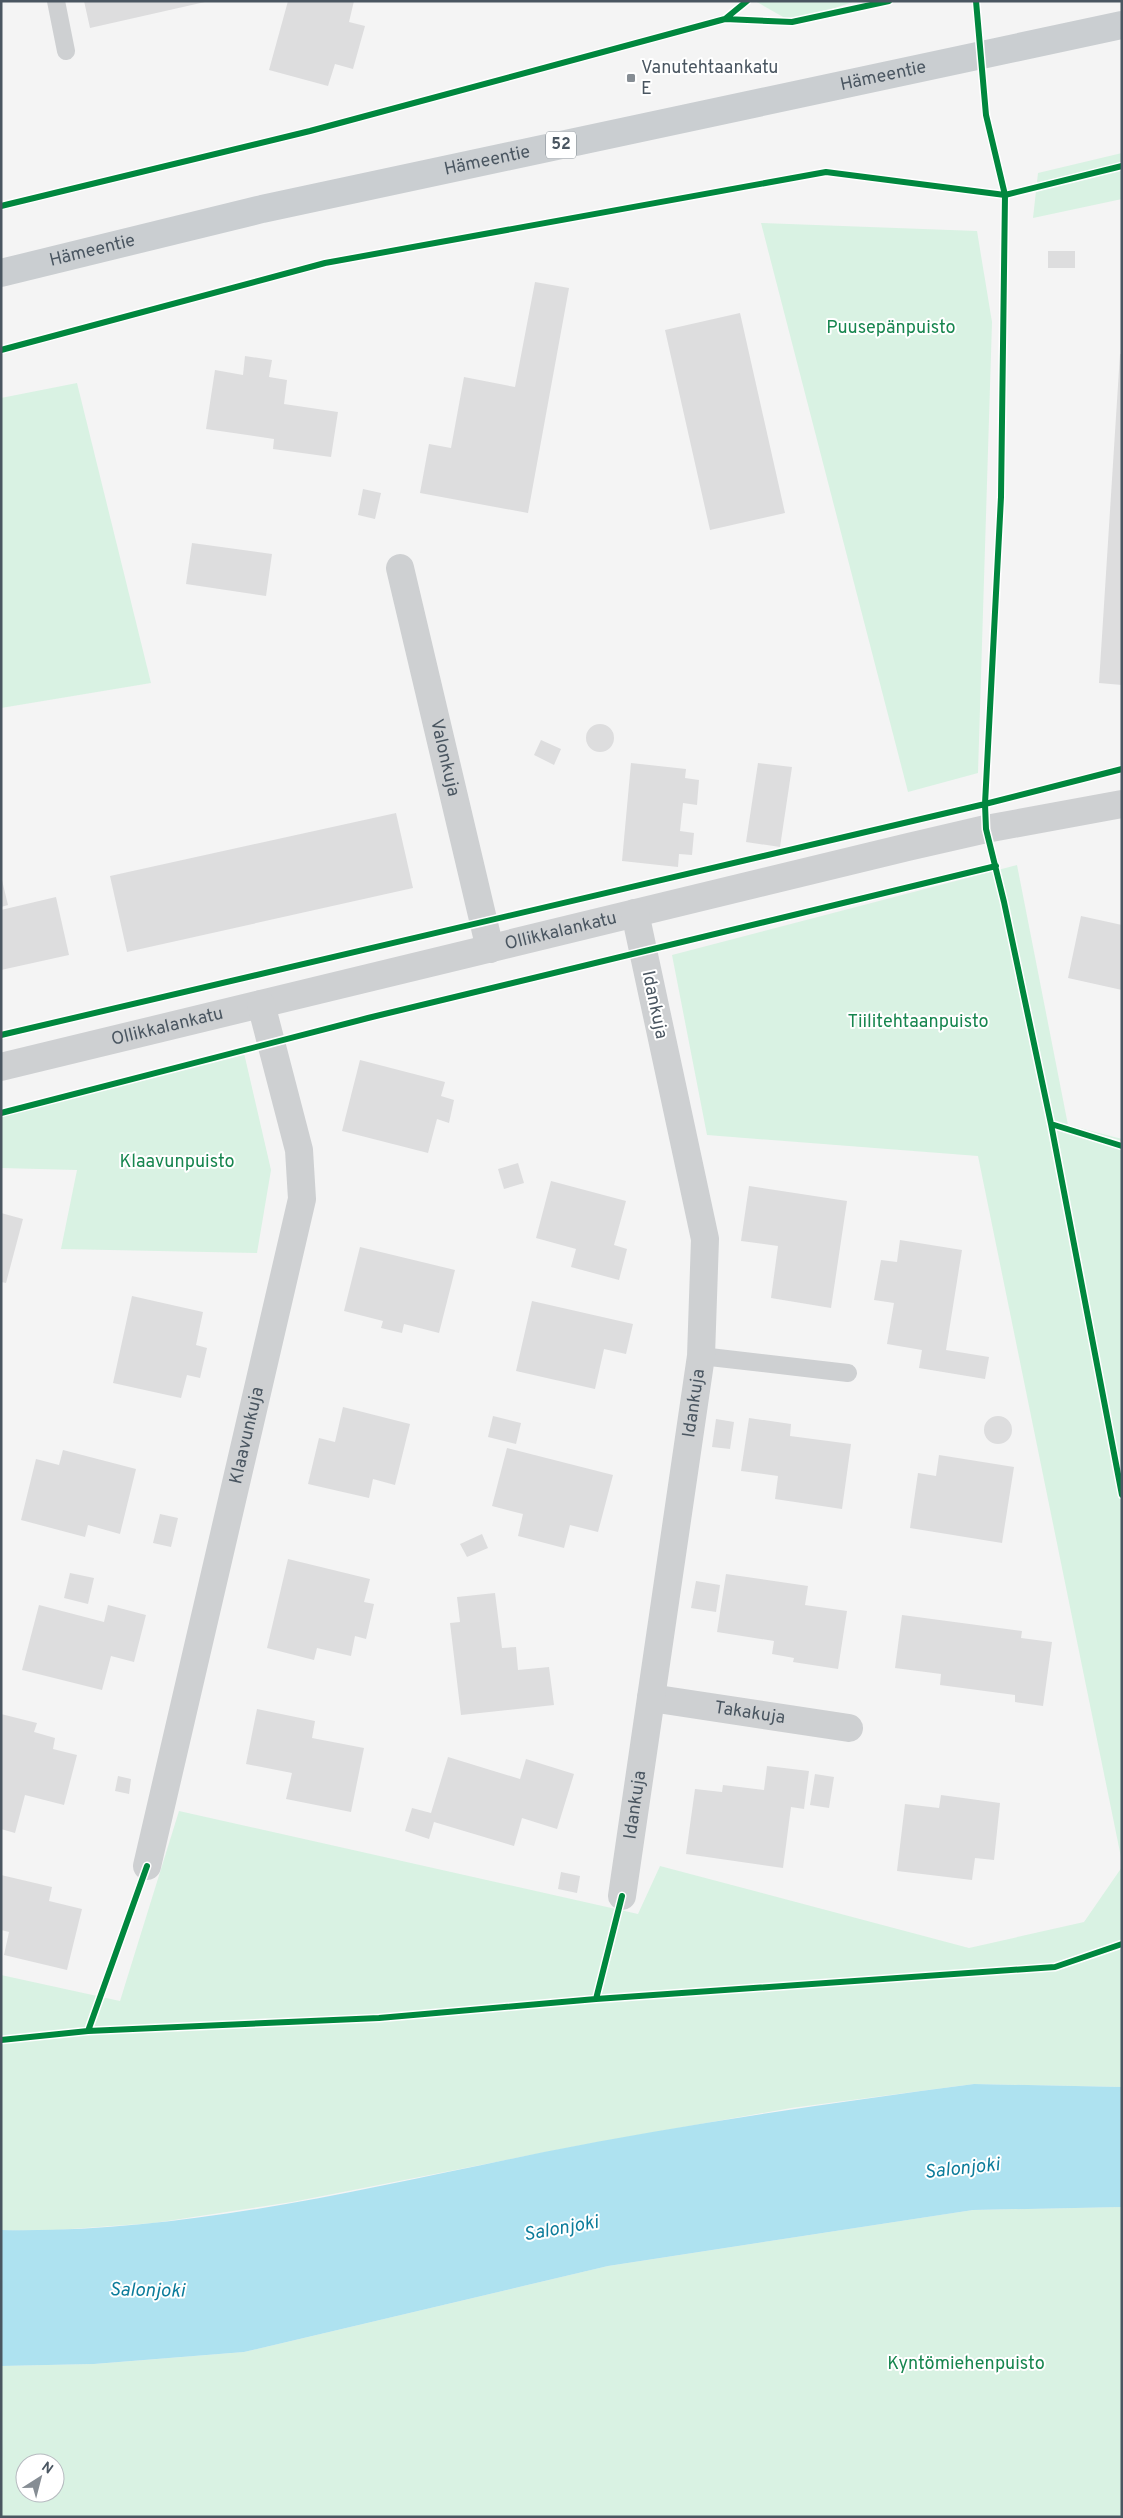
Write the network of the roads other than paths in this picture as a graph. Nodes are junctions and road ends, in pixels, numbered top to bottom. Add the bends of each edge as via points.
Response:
1 (56, 1) edge
2 (1122, 25) edge
3 (66, 51) dead end
4 (1, 273) edge
5 (400, 568) dead end
6 (1122, 804) edge
7 (635, 914) junction
8 (490, 949) junction
9 (260, 1004) junction
10 (1, 1067) edge
11 (701, 1356) junction
12 (848, 1373) dead end
13 (651, 1698) junction
14 (849, 1728) dead end
15 (147, 1866) dead end
16 (622, 1896) dead end

1 - 3 lane
2 - 4 main road, Hämeentie / 52 via 262,209
5 - 8 street, Valonkuja
6 - 7 street, Ollikkalankatu via 986,830
7 - 8 street, Ollikkalankatu
7 - 11 street, Idankuja via 706,1240
8 - 9 street, Ollikkalankatu
9 - 10 street, Ollikkalankatu
9 - 15 street, Klaavunkuja via 299,1150 302,1199
11 - 12 lane
11 - 13 street, Idankuja
13 - 14 street, Takakuja
13 - 16 street, Idankuja

